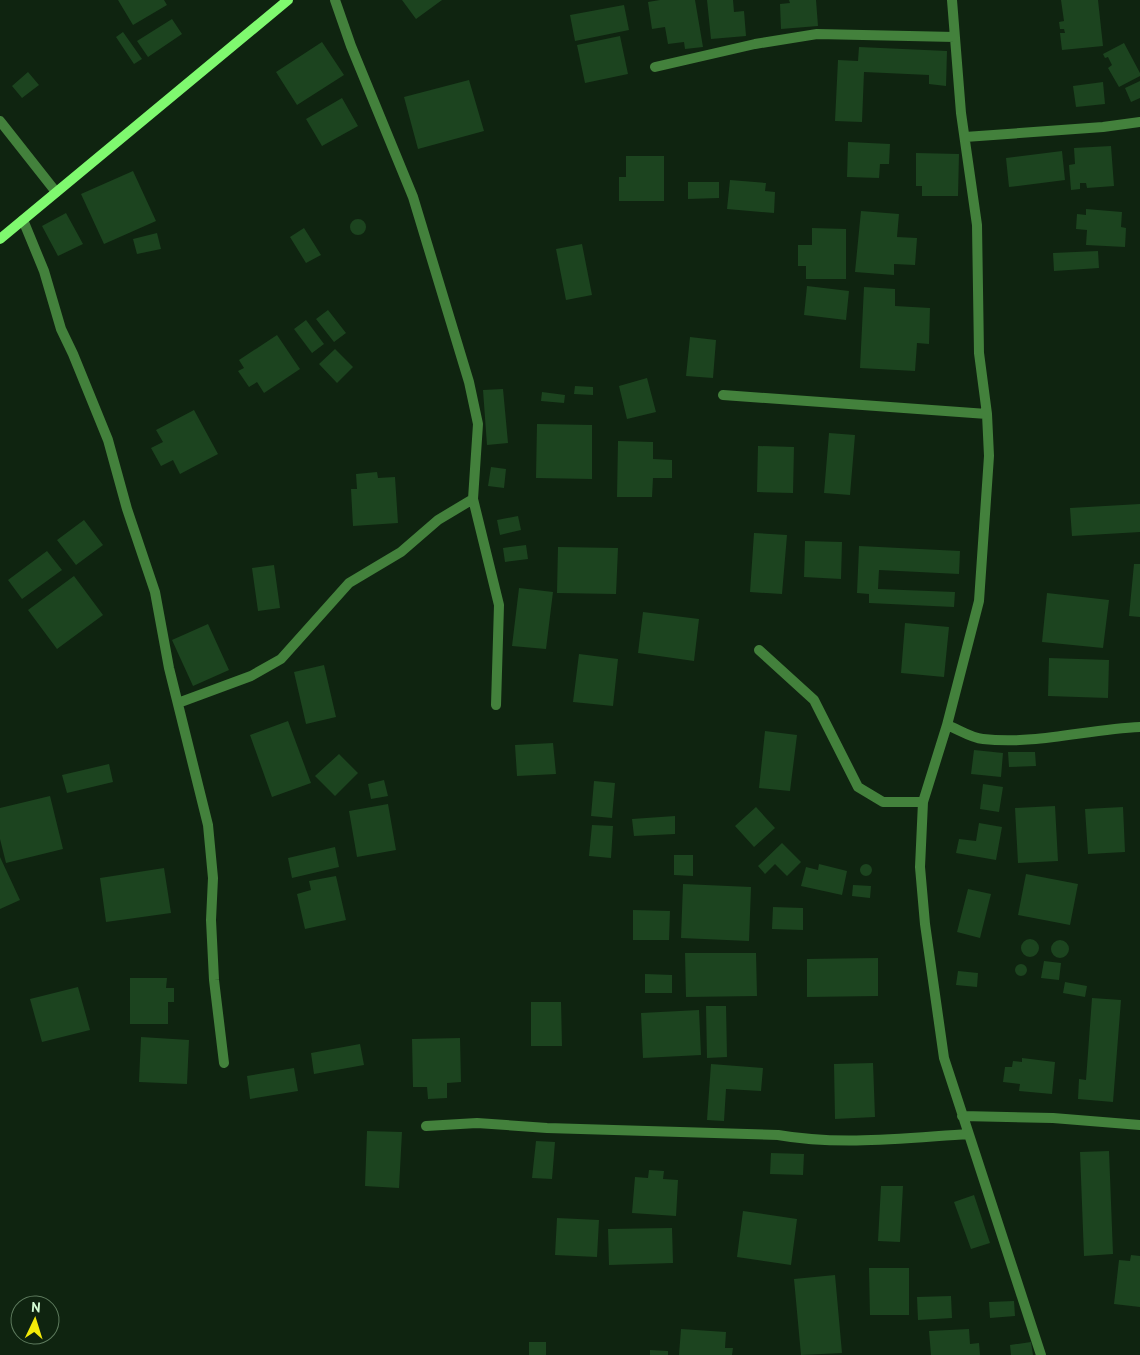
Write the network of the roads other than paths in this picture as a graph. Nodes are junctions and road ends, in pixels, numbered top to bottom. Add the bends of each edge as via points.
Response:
1 (288, 0) edge
2 (335, 0) edge
3 (952, 0) edge
4 (955, 37) junction
5 (655, 68) dead end
6 (0, 120) edge
7 (1140, 122) edge
8 (964, 137) junction
9 (56, 192) junction
10 (23, 220) junction
11 (0, 239) edge
12 (723, 396) dead end
13 (987, 414) junction
14 (473, 499) junction
15 (759, 650) dead end
16 (178, 702) junction
17 (496, 705) dead end
18 (947, 725) junction
19 (1140, 727) edge
20 (923, 802) junction
21 (224, 1063) dead end
22 (962, 1116) junction
23 (426, 1126) dead end
24 (1140, 1126) edge
25 (968, 1134) junction
26 (1042, 1355) edge

1 - 9 street
2 - 14 street via 413,197 469,382 478,424
3 - 4 street
4 - 5 street via 817,34 755,44
4 - 8 street
6 - 9 street
7 - 8 street via 1103,128
8 - 13 street via 977,224 979,353
9 - 10 street
10 - 11 street
10 - 16 street via 44,271 61,329 108,440 155,592
12 - 13 street
13 - 18 street via 989,456 979,601
14 - 16 street via 438,520 401,552 350,583 281,659 251,676
14 - 17 street via 499,605
15 - 20 street via 814,700 858,787 882,802
16 - 21 street via 208,825 213,878 214,980
18 - 19 street via 981,739 1038,740
18 - 20 street
20 - 22 street via 920,867 925,924 944,1058
22 - 24 street via 1053,1118
22 - 25 street
23 - 25 street via 477,1123 778,1136 803,1140 873,1140
25 - 26 street

